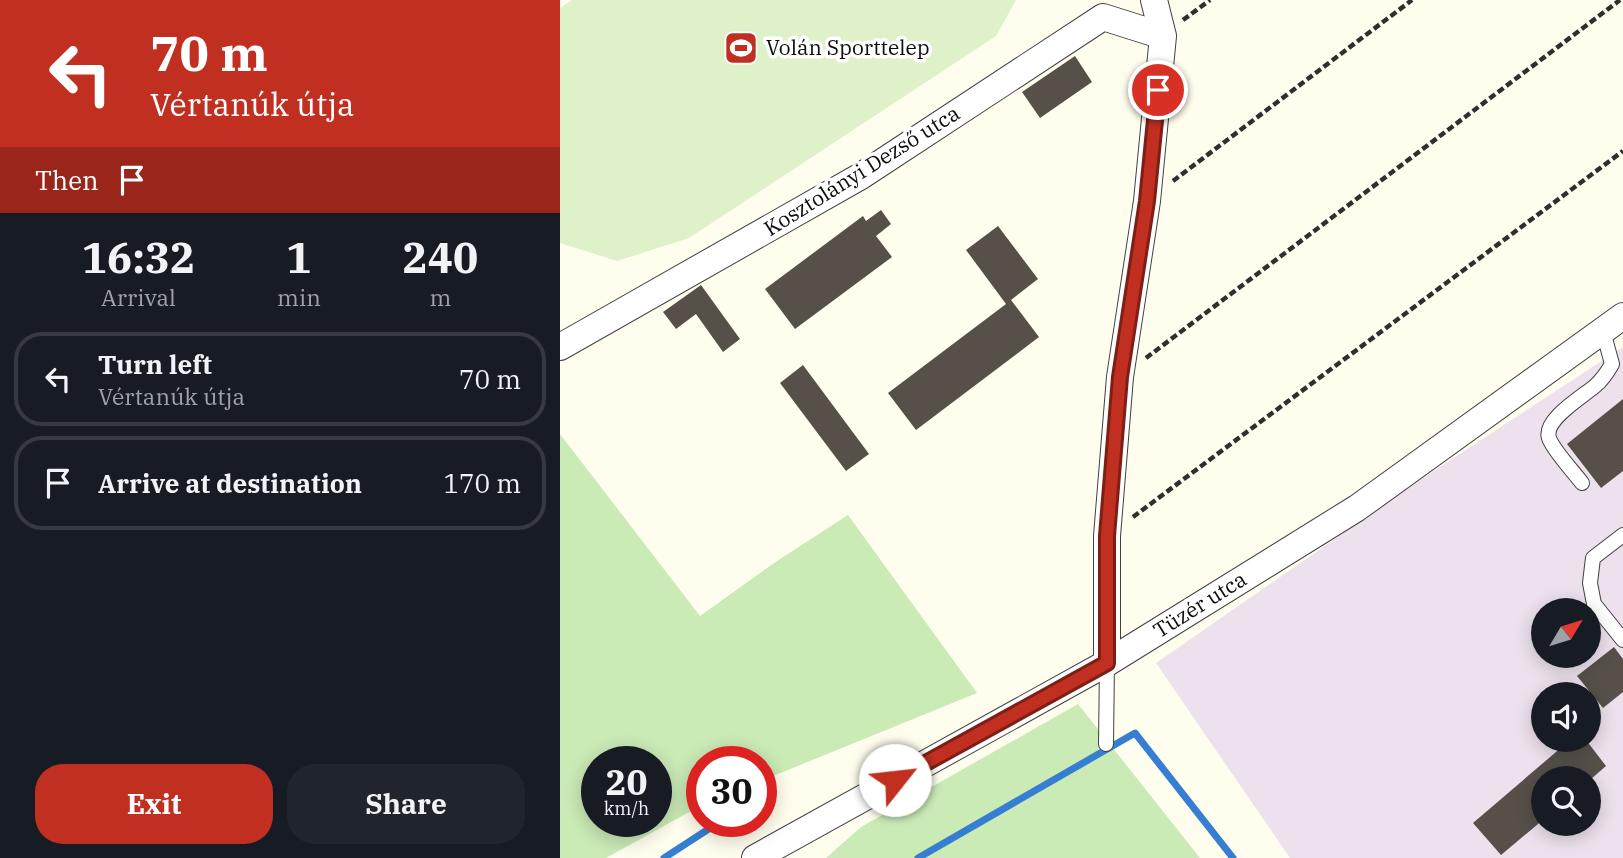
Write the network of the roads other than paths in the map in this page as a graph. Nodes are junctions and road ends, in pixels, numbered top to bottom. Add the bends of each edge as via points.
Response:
1 (1154, 0) edge
2 (1163, 36) junction
3 (1613, 323) edge
4 (560, 347) edge
5 (1616, 368) edge
6 (1582, 483) dead end
7 (1623, 535) edge
8 (1623, 640) edge
9 (1107, 663) junction
10 (1106, 744) dead end
11 (755, 858) edge

1 - 2 street
2 - 4 street, Kosztolányi Dezső utca via 1103,17 860,176
2 - 9 street via 1147,201 1120,377 1107,536
3 - 5 lane via 1612,364
3 - 9 street, Tüzér utca via 1357,508
5 - 6 lane via 1553,419 1548,431 1549,440
7 - 8 lane via 1593,558 1590,583 1594,604
9 - 10 lane
9 - 11 street, Tüzér utca

